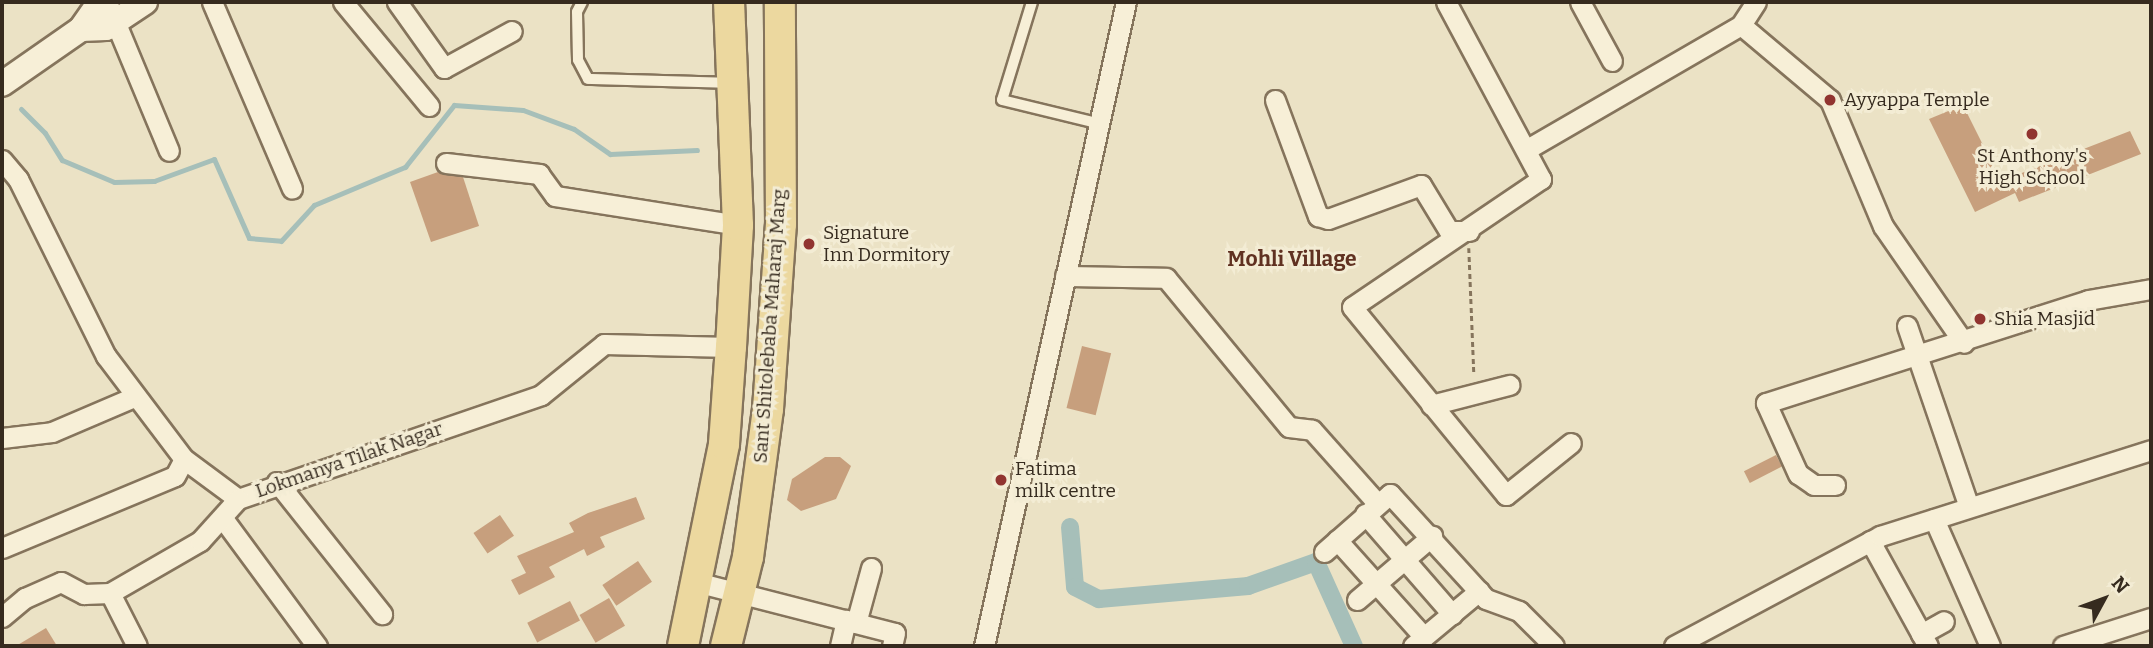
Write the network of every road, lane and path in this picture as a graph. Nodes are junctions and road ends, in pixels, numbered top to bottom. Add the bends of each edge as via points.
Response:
1 (100, 2) edge
2 (145, 2) edge
3 (212, 2) edge
4 (343, 2) edge
5 (397, 2) edge
6 (582, 2) edge
7 (730, 2) edge
8 (780, 2) edge
9 (1032, 2) edge
10 (1126, 2) edge
11 (1446, 2) edge
12 (1580, 2) edge
13 (1756, 2) edge
14 (113, 12) edge
15 (1741, 25) junction
16 (81, 29) junction
17 (512, 31) dead end
18 (1612, 61) dead end
19 (2, 83) edge
20 (733, 83) junction
21 (1275, 100) dead end
22 (429, 106) dead end
23 (1096, 123) junction
24 (1529, 148) junction
25 (169, 151) dead end
26 (2, 160) edge
27 (446, 163) dead end
28 (781, 163) junction
29 (736, 167) junction
30 (292, 189) dead end
31 (738, 225) junction
32 (1469, 231) junction
33 (1065, 276) junction
34 (2151, 289) edge
35 (1907, 326) dead end
36 (1964, 343) junction
37 (731, 347) junction
38 (1918, 358) junction
39 (1509, 385) dead end
40 (1474, 394) junction
41 (136, 396) junction
42 (1431, 405) junction
43 (2, 438) edge
44 (1571, 443) dead end
45 (2151, 450) edge
46 (184, 459) junction
47 (276, 482) junction
48 (1835, 485) dead end
49 (238, 499) junction
50 (1969, 507) junction
51 (1371, 508) junction
52 (1934, 519) junction
53 (224, 520) junction
54 (1908, 535) dead end
55 (1432, 536) junction
56 (1873, 547) junction
57 (2, 548) edge
58 (1404, 560) junction
59 (1858, 562) dead end
60 (871, 568) dead end
61 (696, 582) junction
62 (1377, 582) junction
63 (1479, 591) junction
64 (110, 593) junction
65 (739, 593) junction
66 (1357, 600) dead end
67 (382, 614) dead end
68 (1452, 614) junction
69 (2, 617) edge
70 (2151, 618) edge
71 (1944, 621) dead end
72 (851, 622) junction
73 (1925, 640) edge
74 (1705, 641) edge
75 (1419, 642) edge
76 (137, 646) edge
77 (317, 646) edge
78 (683, 646) edge
79 (726, 646) edge
80 (840, 646) edge
81 (892, 646) edge
82 (984, 646) edge
83 (1554, 646) edge
84 (1674, 646) edge
85 (1990, 646) edge
86 (2063, 646) edge

1 - 16 street
2 - 14 street
3 - 30 street
4 - 22 street
5 - 17 street via 444,68
6 - 20 lane via 577,12 578,60 589,79
7 - 20 main road, Sant Shitolebaba Maharaj Marg
8 - 28 main road, Sant Shitolebaba Maharaj Marg
9 - 23 lane via 1002,100
10 - 23 street
11 - 24 street
12 - 18 street
13 - 15 street
14 - 16 street
14 - 25 street
15 - 24 street
15 - 36 street via 1830,100 1883,226
16 - 19 street
20 - 29 main road, Sant Shitolebaba Maharaj Marg
21 - 32 street via 1318,216 1328,219 1421,186 1449,231
23 - 33 street
24 - 32 street via 1542,179
26 - 41 street, Lokmanya Tilak Nagar via 18,179 106,356
27 - 31 street via 539,174 555,196
28 - 29 main road
28 - 65 main road, Sant Shitolebaba Maharaj Marg via 768,409
29 - 31 main road, Sant Shitolebaba Maharaj Marg
31 - 37 main road, Sant Shitolebaba Maharaj Marg
32 - 40 path
32 - 42 street via 1352,307
33 - 51 street via 1167,278 1289,427 1312,430
33 - 82 street
34 - 36 street via 2088,300
35 - 38 street
36 - 38 street
37 - 47 street, Lokmanya Tilak Nagar via 604,344 541,395
37 - 61 main road, Sant Shitolebaba Maharaj Marg via 723,444
38 - 48 street via 1766,403 1798,474 1814,485
38 - 50 street
39 - 40 street
40 - 42 street
41 - 43 street via 52,432
41 - 46 street, Lokmanya Tilak Nagar
42 - 44 street via 1506,495
45 - 50 street
46 - 49 street, Lokmanya Tilak Nagar
46 - 57 street via 175,476
47 - 49 street, Lokmanya Tilak Nagar
47 - 67 street
49 - 53 street
50 - 52 street
51 - 55 street via 1390,494
51 - 58 street
51 - 62 street via 1331,546
52 - 56 street
52 - 85 street
53 - 64 street via 200,541
53 - 77 street
54 - 56 street
55 - 58 street
55 - 63 street
56 - 59 street
56 - 73 street
56 - 74 street
58 - 62 street
58 - 68 street
60 - 72 street
61 - 65 street
61 - 78 main road, Sant Shitolebaba Maharaj Marg
62 - 66 street
62 - 75 street
63 - 68 street
63 - 83 street via 1519,611
64 - 69 street via 84,594 61,582 25,598
64 - 76 street
65 - 72 street
65 - 79 main road, Sant Shitolebaba Maharaj Marg
68 - 75 street
70 - 86 street
71 - 73 street
72 - 80 street
72 - 81 street via 895,633
74 - 84 street

